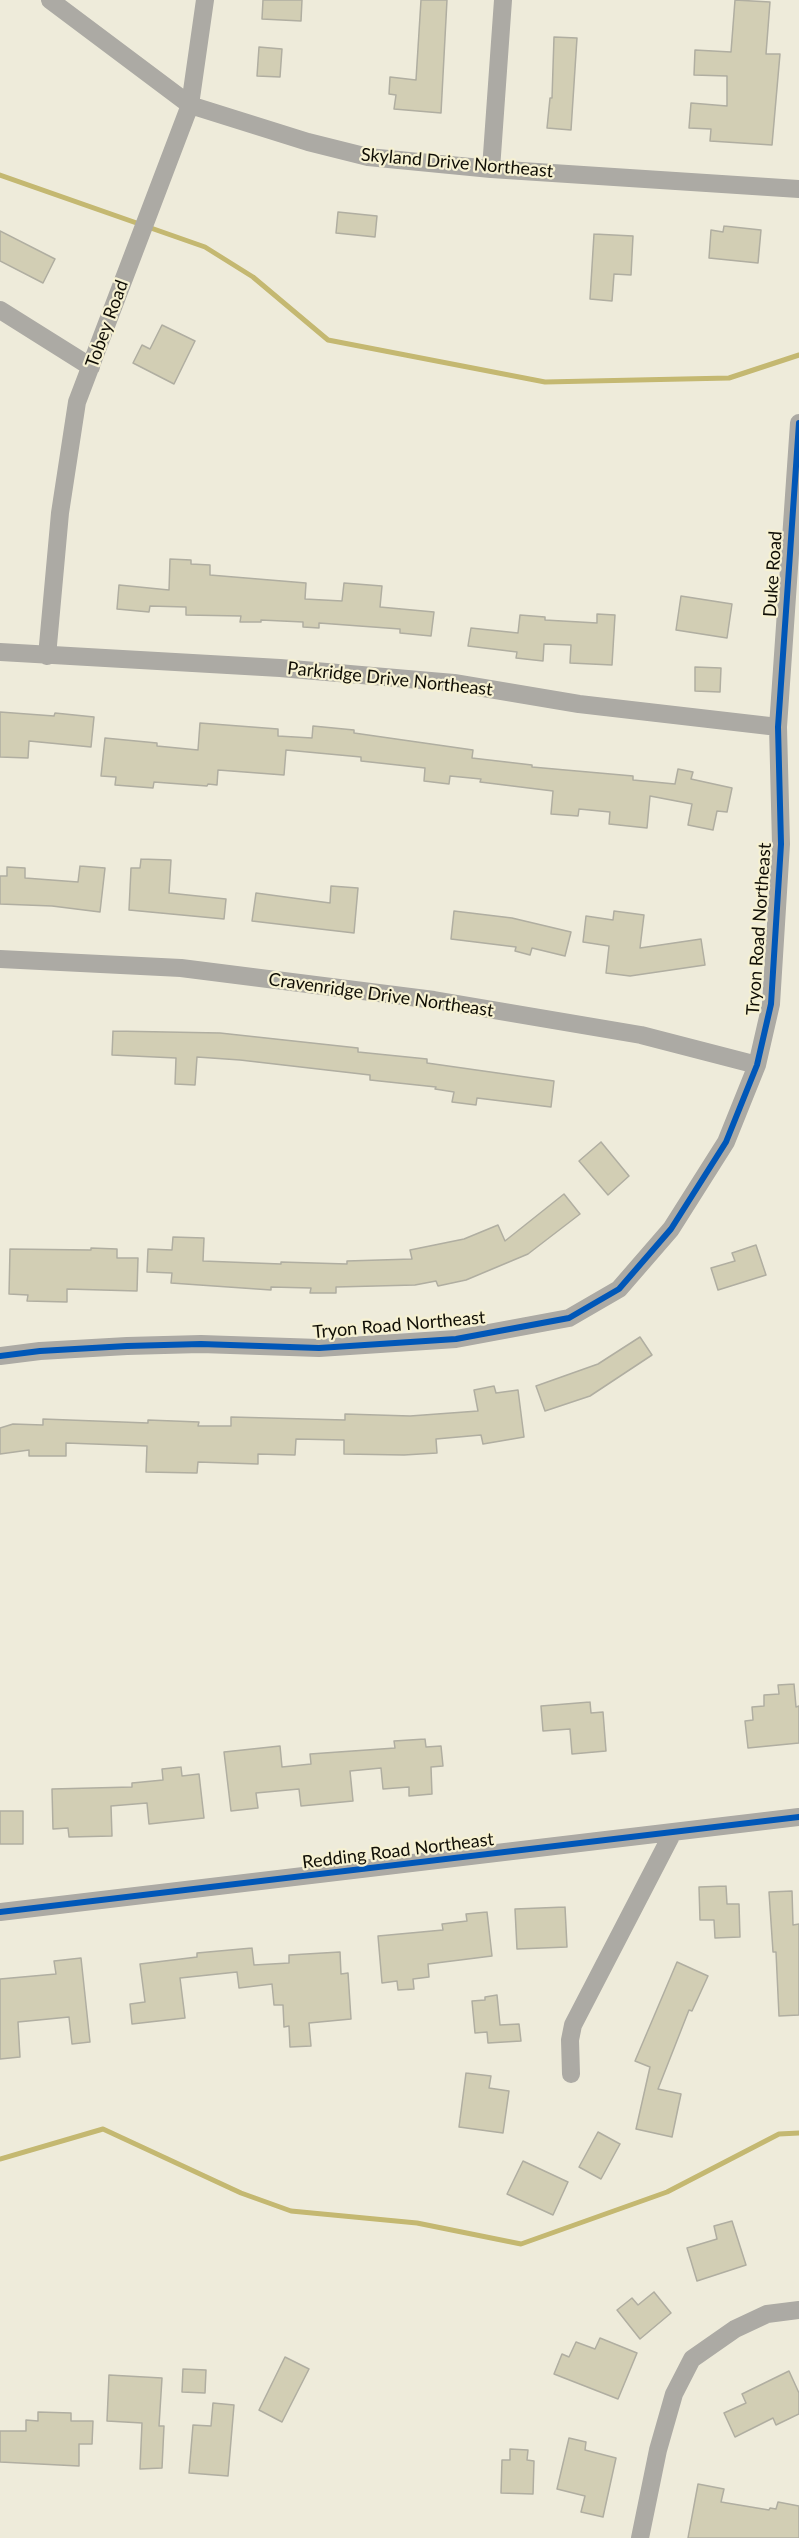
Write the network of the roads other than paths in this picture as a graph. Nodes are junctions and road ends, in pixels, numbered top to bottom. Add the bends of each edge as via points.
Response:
1 (50, 0) edge
2 (205, 0) edge
3 (503, 0) edge
4 (189, 105) junction
5 (491, 169) junction
6 (799, 189) edge
7 (0, 310) edge
8 (91, 367) junction
9 (799, 423) edge
10 (794, 550) edge
11 (0, 652) edge
12 (47, 656) junction
13 (778, 727) junction
14 (790, 846) edge
15 (0, 959) edge
16 (757, 1065) junction
17 (0, 1356) edge
18 (799, 1817) edge
19 (672, 1834) junction
20 (0, 1912) edge
21 (571, 2074) dead end
22 (799, 2310) edge
23 (640, 2538) edge

1 - 4 street, Skyland Drive Northeast
2 - 4 street, Tobey Road
3 - 5 street
4 - 5 street, Skyland Drive Northeast via 368,157
4 - 8 street, Tobey Road
5 - 6 street, Skyland Drive Northeast
7 - 8 street
8 - 12 street, Tobey Road via 77,402 61,502
9 - 10 street, Duke Road
10 - 13 street, Duke Road
11 - 12 street, Parkridge Drive Northeast
12 - 13 street, Parkridge Drive Northeast via 454,683 579,704
13 - 14 street, Tryon Road Northeast
14 - 16 street, Tryon Road Northeast via 771,1004
15 - 16 street, Cravenridge Drive Northeast via 181,968 434,1000 641,1035
16 - 17 street, Tryon Road Northeast via 726,1142 671,1229 619,1289 569,1318 456,1339 319,1347 127,1346
18 - 19 street, Redding Road Northeast
19 - 20 street, Redding Road Northeast
19 - 21 street via 573,2025
22 - 23 street via 767,2314 735,2329 692,2359 674,2394

